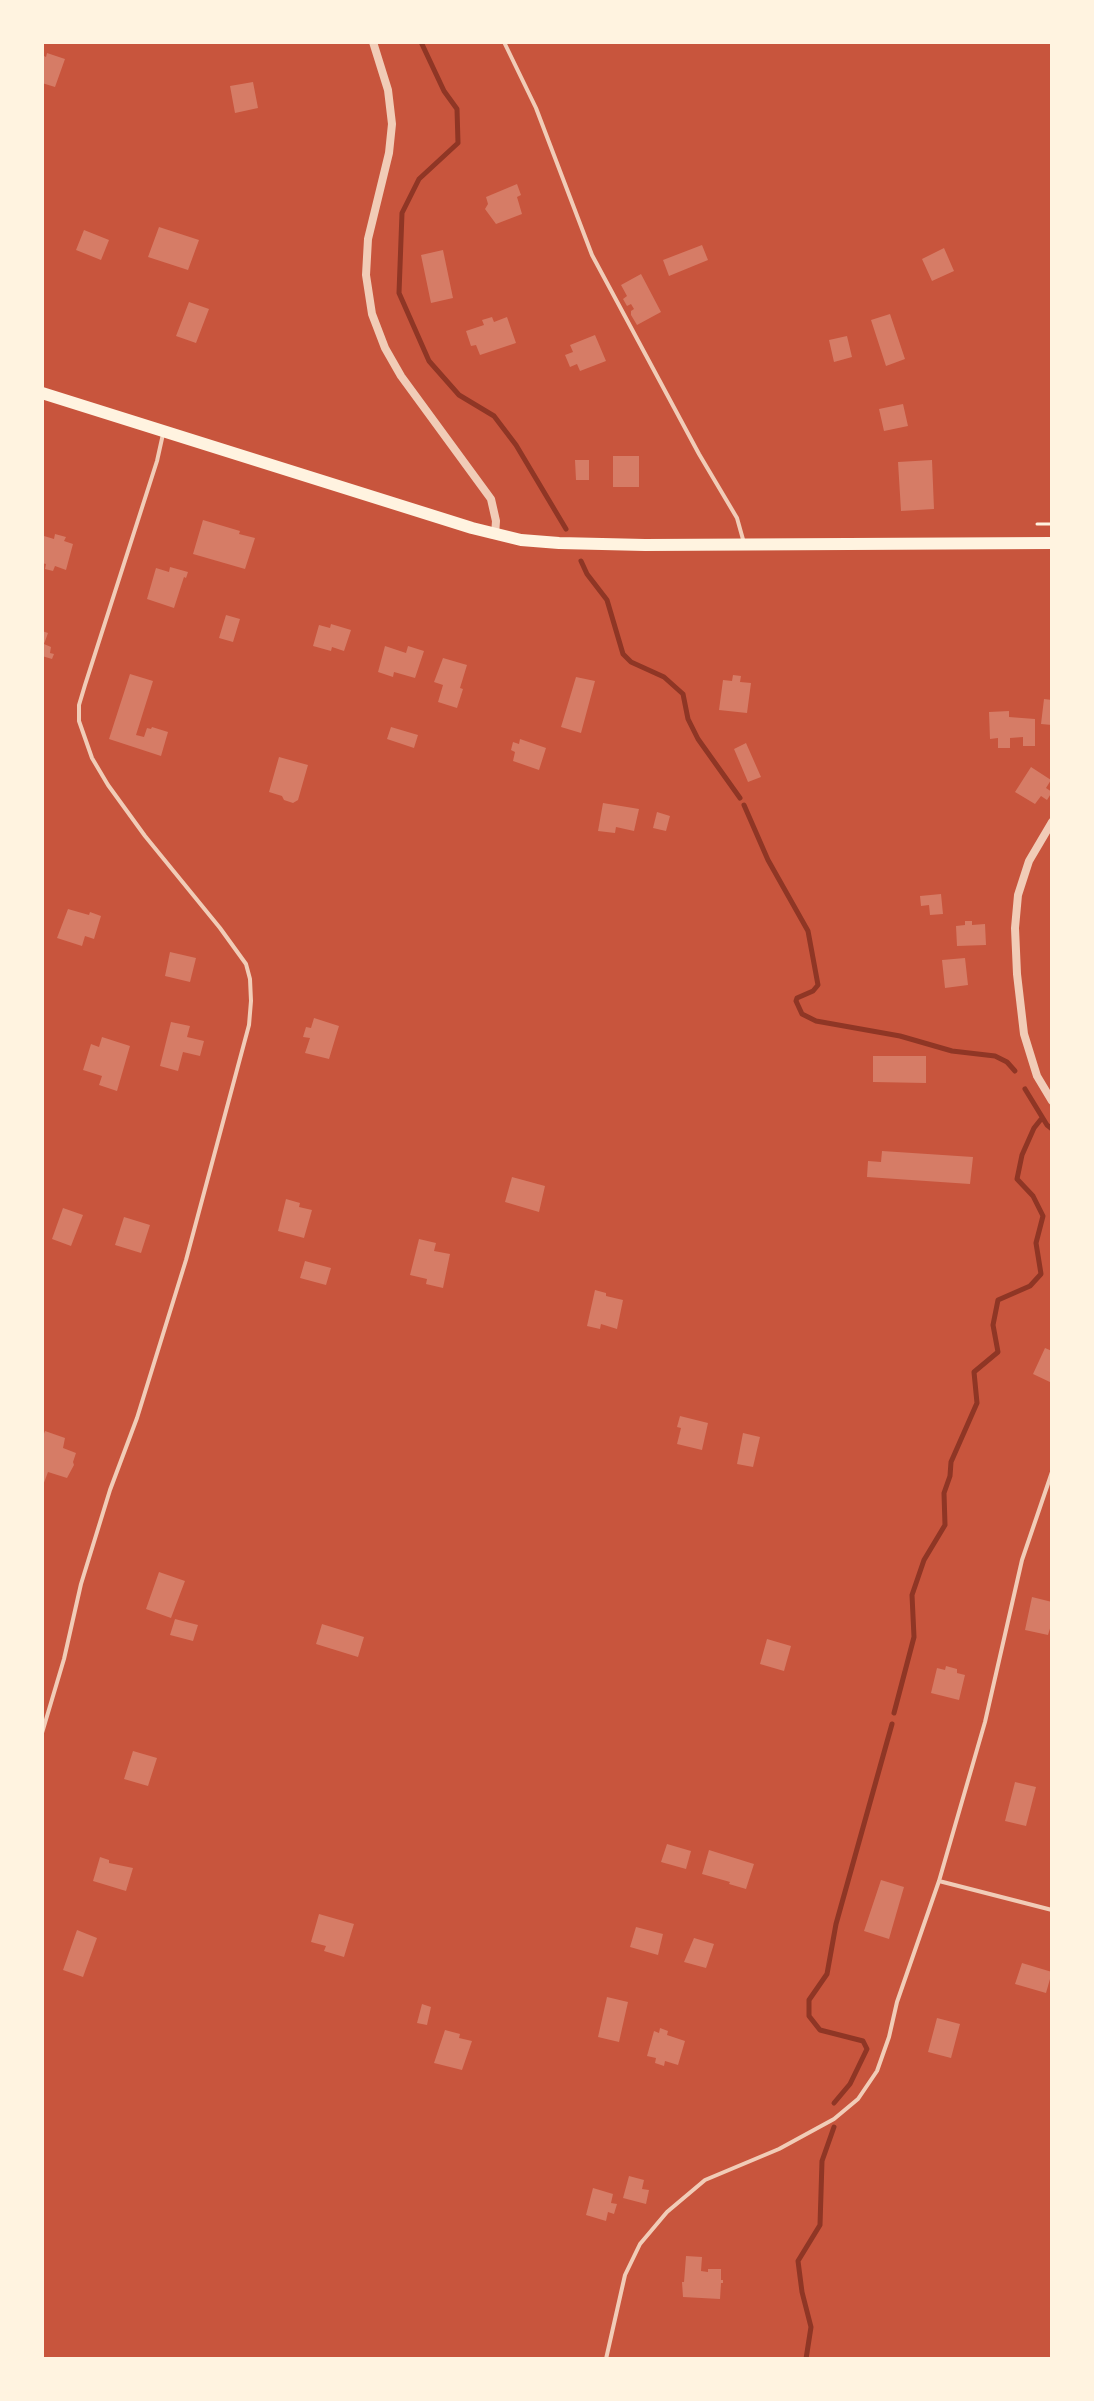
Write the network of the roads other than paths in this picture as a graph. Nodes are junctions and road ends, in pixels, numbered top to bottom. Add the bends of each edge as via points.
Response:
1 (373, 42) edge
2 (504, 42) edge
3 (42, 393) edge
4 (163, 431) junction
5 (495, 535) junction
6 (1052, 543) edge
7 (744, 545) junction
8 (1052, 822) edge
9 (1052, 1101) edge
10 (1052, 1472) edge
11 (42, 1733) edge
12 (939, 1881) junction
13 (1052, 1910) edge
14 (606, 2359) edge

1 - 5 street via 392,124 368,239 372,314 401,376 491,499
2 - 7 lane via 536,108 592,255 737,518
3 - 4 main road
4 - 5 main road
4 - 11 lane via 79,705 79,721 108,785 246,964 249,1025 186,1260 81,1584
5 - 7 main road via 559,543
6 - 7 main road
8 - 9 street via 1029,861 1015,928 1024,1034 1037,1076
10 - 12 lane via 1022,1560 985,1722
12 - 13 lane
12 - 14 lane via 877,2071 858,2099 834,2119 779,2149 705,2180 667,2212 640,2244 625,2275

